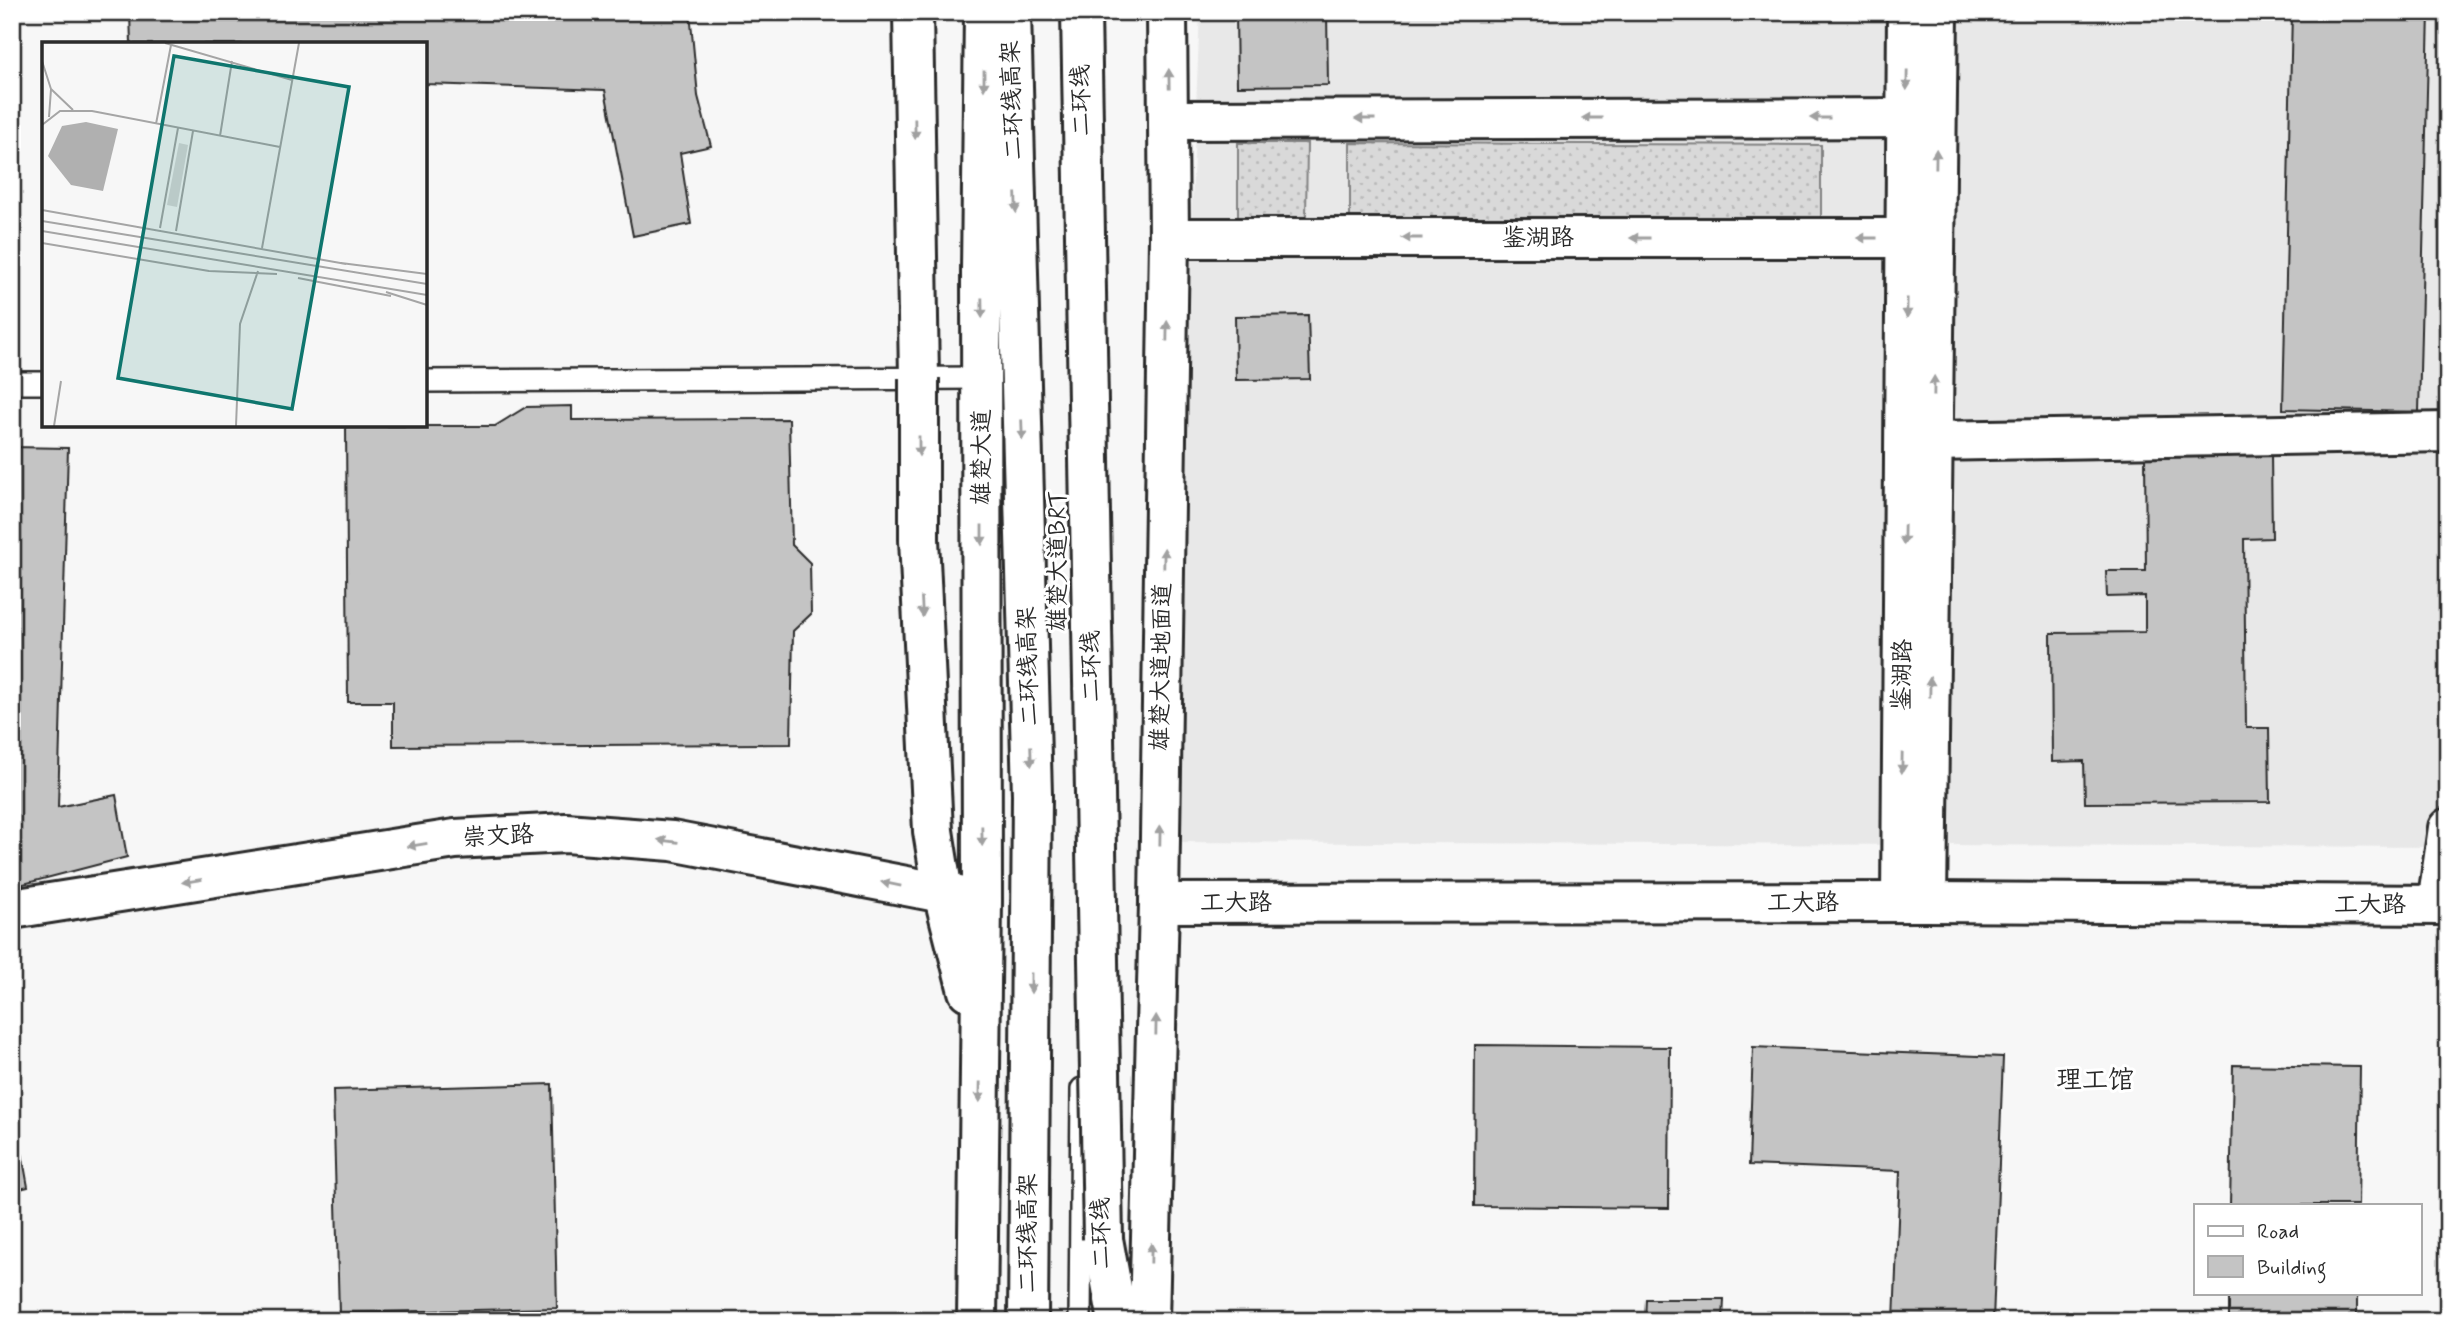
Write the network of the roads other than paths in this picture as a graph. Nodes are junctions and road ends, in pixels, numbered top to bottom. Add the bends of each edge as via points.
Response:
1 (913, 12) edge
2 (984, 12) edge
3 (1011, 12) edge
4 (1080, 12) edge
5 (1088, 12) edge
6 (1167, 12) edge
7 (1907, 12) edge
8 (1938, 12) edge
9 (1922, 118) junction
10 (1170, 120) junction
11 (1169, 238) junction
12 (1921, 238) junction
13 (983, 378) junction
14 (427, 381) edge
15 (12, 383) edge
16 (42, 383) edge
17 (2448, 432) edge
18 (1933, 441) junction
19 (2448, 828) edge
20 (943, 894) junction
21 (982, 901) junction
22 (1914, 902) junction
23 (1159, 903) junction
24 (2442, 905) edge
25 (12, 909) edge
26 (981, 1043) junction
27 (1103, 1239) junction
28 (977, 1321) edge
29 (1028, 1321) edge
30 (1080, 1321) edge
31 (1102, 1321) edge
32 (1118, 1321) edge
33 (1149, 1321) edge

1 -> 20 main road, bridge via 919,539 933,831
2 -> 13 main road, 雄楚大道
3 -> 29 main road, 二环线高架 via 1032,795
4 - 27 main road, 二环线, bridge
5 - 30 lane, 雄楚大道BRT
10 -> 6 main road, 雄楚大道地面道
7 -> 9 main road, 鉴湖路
8 - 9 main road, 鉴湖路
9 -> 10 main road
9 - 12 main road, 鉴湖路
10 - 11 main road, 雄楚大道地面道
12 -> 11 main road, 鉴湖路
23 -> 11 main road, 雄楚大道地面道
18 -> 12 main road, 鉴湖路
12 -> 22 main road, 鉴湖路
13 - 14 lane
13 -> 21 main road, 雄楚大道
15 - 16 lane
17 - 18 main road
22 -> 18 main road, 鉴湖路
19 - 24 main road
20 - 21 main road, 崇文路
20 -> 25 main road, 崇文路 via 672,841 566,833 455,839
20 - 26 main road
21 - 26 main road
22 - 23 main road, 工大路
22 - 24 main road, 工大路
33 -> 23 main road, 雄楚大道地面道
26 -> 28 main road
27 - 31 main road, 二环线
27 - 32 main road

